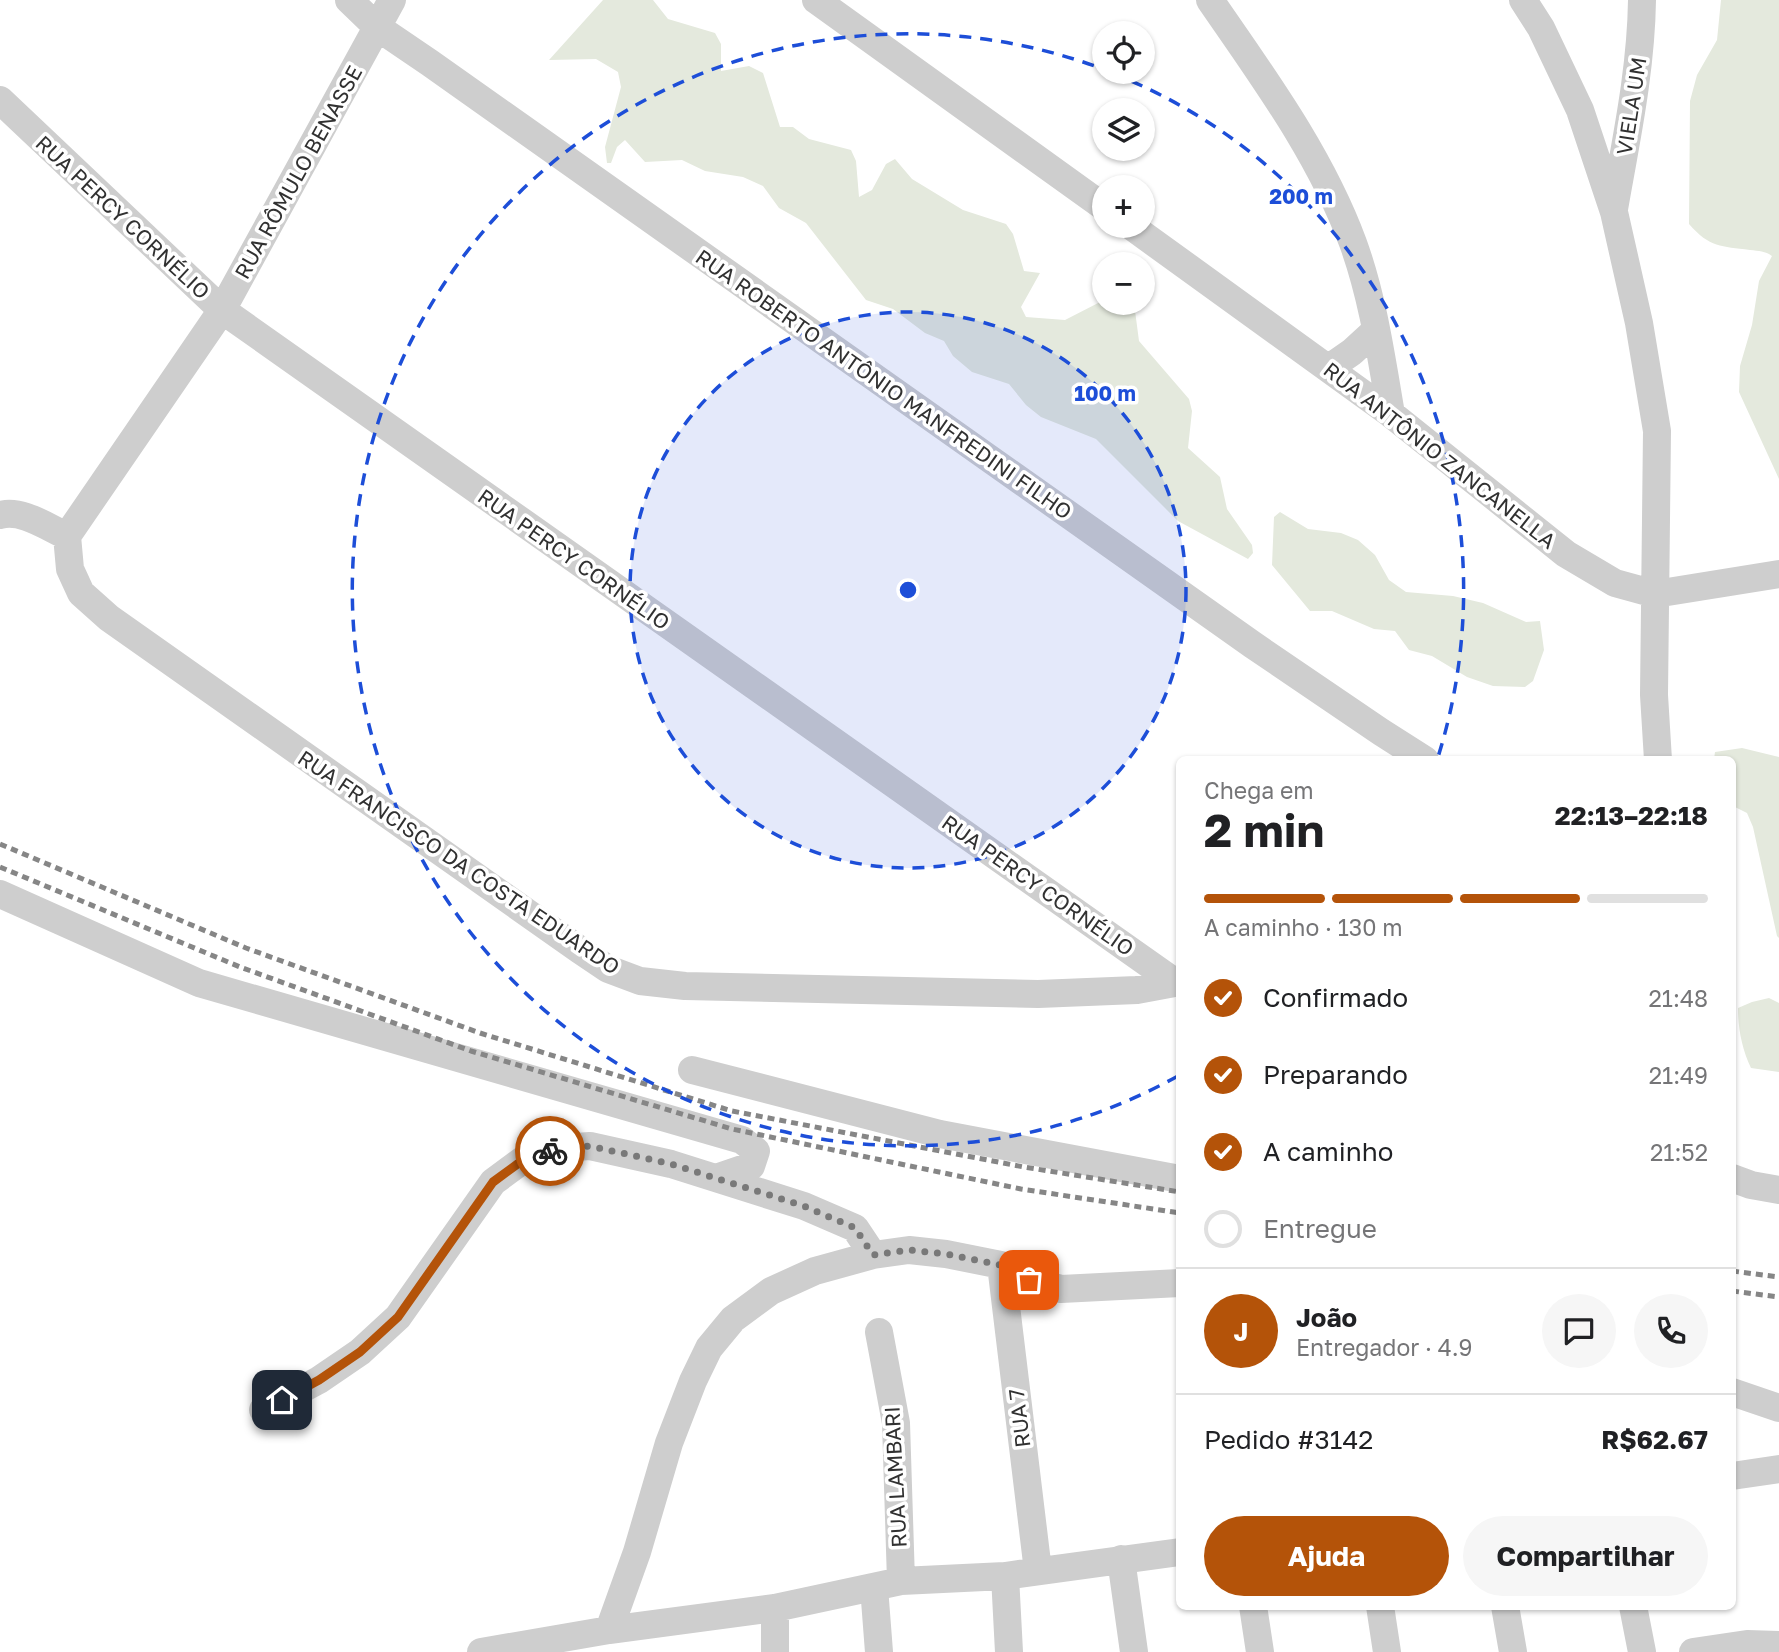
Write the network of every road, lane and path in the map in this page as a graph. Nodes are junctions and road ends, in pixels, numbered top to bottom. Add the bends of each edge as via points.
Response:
1 (349, 0) edge
2 (392, 0) edge
3 (816, 0) edge
4 (1210, 0) edge
5 (1523, 0) edge
6 (1642, 0) edge
7 (377, 27) junction
8 (0, 100) edge
9 (1092, 198) edge
10 (1614, 212) junction
11 (1148, 238) edge
12 (222, 310) junction
13 (1376, 330) junction
14 (1329, 368) junction
15 (1391, 414) junction
16 (0, 515) edge
17 (67, 536) junction
18 (1779, 574) edge
19 (1655, 594) junction
20 (1419, 756) edge
21 (1658, 756) edge
22 (0, 894) edge
23 (1176, 981) edge
24 (1176, 982) edge
25 (692, 1070) dead end
26 (716, 1178) junction
27 (1176, 1178) edge
28 (1736, 1179) edge
29 (1779, 1190) edge
30 (873, 1255) junction
31 (1001, 1265) junction
32 (1176, 1283) edge
33 (878, 1332) dead end
34 (1736, 1393) edge
35 (1779, 1408) edge
36 (263, 1410) dead end
37 (1779, 1469) edge
38 (1736, 1475) edge
39 (1176, 1552) edge
40 (1121, 1559) junction
41 (1038, 1571) junction
42 (1005, 1576) junction
43 (888, 1584) junction
44 (775, 1608) junction
45 (1254, 1610) edge
46 (1381, 1610) edge
47 (1506, 1610) edge
48 (1634, 1610) edge
49 (609, 1630) junction
50 (1779, 1645) edge
51 (481, 1652) edge
52 (775, 1652) edge
53 (878, 1652) edge
54 (1009, 1652) edge
55 (1134, 1652) edge
56 (1260, 1652) edge
57 (1387, 1652) edge
58 (1513, 1652) edge
59 (1642, 1652) edge
60 (1693, 1652) edge

1 - 7 street, RUA ROBERTO ANTÔNIO MANFREDINI FILHO
2 - 7 street, RUA RÔMULO BENASSE
3 - 9 street
4 - 13 street via 1292,120 1335,199 1353,243
5 - 10 street via 1580,110
6 - 10 street, VIELA UM via 1641,40
7 - 12 street, RUA RÔMULO BENASSE
7 - 20 street, RUA ROBERTO ANTÔNIO MANFREDINI FILHO via 1241,637
8 - 12 street, RUA PERCY CORNÉLIO
10 - 19 street via 1657,431
11 - 14 street, RUA ANTÔNIO ZANCANELLA
12 - 17 street, RUA RÔMULO BENASSE
12 - 23 street, RUA PERCY CORNÉLIO
13 - 14 street
13 - 15 street
14 - 15 street, RUA ANTÔNIO ZANCANELLA
15 - 19 street, RUA ANTÔNIO ZANCANELLA via 1566,554 1615,583
16 - 17 street via 19,514
17 - 24 street, RUA FRANCISCO DA COSTA EDUARDO via 70,569 81,593 109,618 608,969 640,981 685,986 1038,994 1137,990
18 - 19 street, RUA ANTÔNIO ZANCANELLA
19 - 21 street
22 - 26 street via 198,983 742,1140 756,1151 751,1166
25 - 27 street via 940,1134
26 - 30 street via 855,1228
26 - 36 street via 590,1146 527,1157 493,1182 398,1317 360,1352
28 - 29 street
30 - 31 street via 909,1250
30 - 49 street via 815,1271 771,1291 733,1319 709,1348 670,1443
31 - 32 street via 1029,1280 1061,1289
31 - 41 street, RUA 7
33 - 43 street, RUA LAMBARI via 895,1423
34 - 35 street
37 - 38 street
39 - 40 street
40 - 41 street
40 - 55 street
41 - 42 street
42 - 43 street
42 - 54 street
43 - 44 street
43 - 53 street, RUA LAMBARI
44 - 49 street
44 - 52 street
45 - 56 street
46 - 57 street
47 - 58 street
48 - 59 street
49 - 51 street
50 - 60 street via 1747,1644

